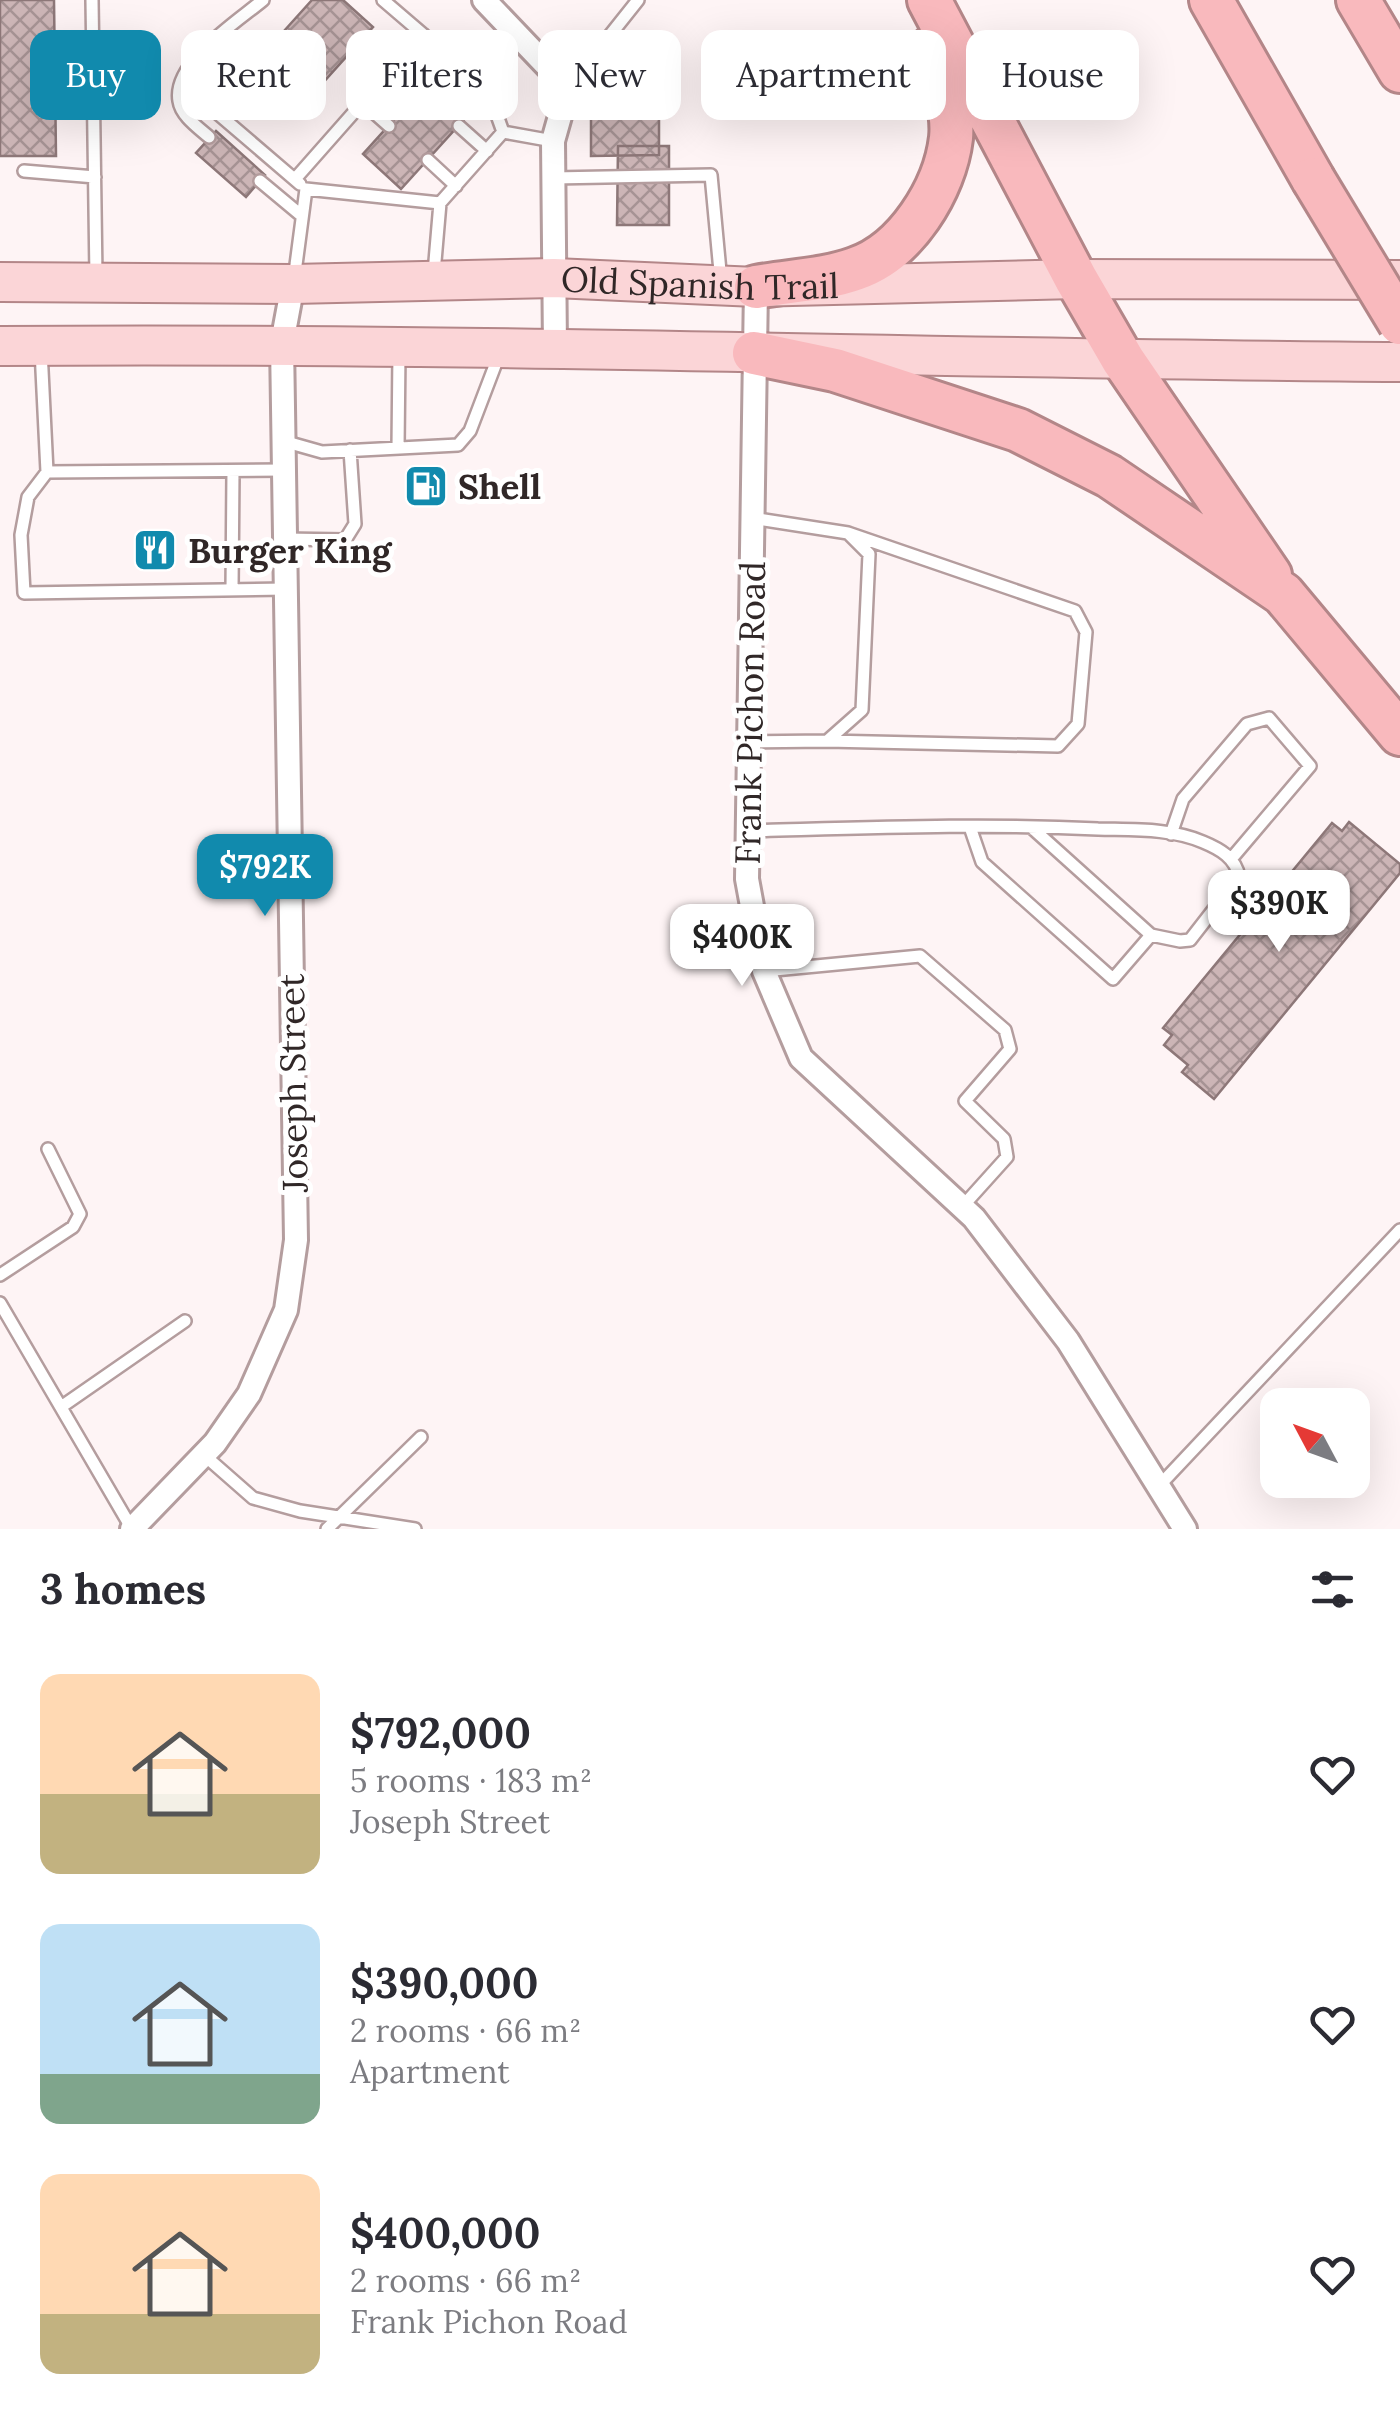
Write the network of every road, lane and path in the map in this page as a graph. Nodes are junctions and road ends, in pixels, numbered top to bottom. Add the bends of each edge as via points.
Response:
1 (92, 0) edge
2 (263, 0) edge
3 (383, 0) edge
4 (484, 0) edge
5 (638, 0) edge
6 (915, 0) edge
7 (929, 0) edge
8 (1211, 0) edge
9 (1358, 0) edge
10 (227, 30) edge
11 (418, 30) edge
12 (614, 30) edge
13 (538, 57) edge
14 (1400, 71) edge
15 (190, 120) edge
16 (226, 120) edge
17 (347, 120) edge
18 (382, 120) edge
19 (499, 120) edge
20 (559, 120) edge
21 (389, 126) dead end
22 (459, 126) dead end
23 (503, 132) junction
24 (210, 137) dead end
25 (553, 140) junction
26 (487, 151) junction
27 (428, 160) dead end
28 (24, 171) dead end
29 (95, 176) junction
30 (553, 178) junction
31 (295, 179) junction
32 (260, 181) dead end
33 (456, 186) junction
34 (306, 189) junction
35 (440, 203) junction
36 (302, 216) junction
37 (554, 278) junction
38 (1076, 278) junction
39 (434, 280) junction
40 (1400, 280) edge
41 (0, 282) edge
42 (96, 282) junction
43 (293, 284) junction
44 (739, 286) junction
45 (1400, 323) edge
46 (282, 343) junction
47 (40, 345) junction
48 (0, 346) edge
49 (399, 346) junction
50 (502, 348) junction
51 (556, 348) junction
52 (754, 353) junction
53 (1123, 360) junction
54 (1400, 362) edge
55 (284, 441) junction
56 (398, 448) junction
57 (350, 450) junction
58 (284, 470) junction
59 (232, 471) junction
60 (47, 472) junction
61 (752, 518) junction
62 (848, 533) junction
63 (285, 539) junction
64 (286, 589) junction
65 (232, 590) junction
66 (1283, 594) junction
67 (1400, 734) edge
68 (827, 741) junction
69 (749, 742) junction
70 (970, 827) junction
71 (1031, 827) junction
72 (748, 830) junction
73 (1170, 834) junction
74 (1232, 858) junction
75 (1152, 934) junction
76 (764, 971) junction
77 (48, 1149) dead end
78 (962, 1207) junction
79 (1400, 1230) edge
80 (0, 1274) edge
81 (0, 1303) edge
82 (185, 1321) dead end
83 (61, 1407) junction
84 (421, 1436) dead end
85 (204, 1454) junction
86 (1158, 1486) junction
87 (337, 1516) junction
88 (132, 1529) edge
89 (327, 1529) edge
90 (415, 1529) edge
91 (1185, 1529) edge

1 - 29 lane
2 - 10 lane
3 - 11 lane
4 - 13 street
5 - 12 lane
6 - 44 highway via 946,91 951,135 943,171 918,220 890,249 856,269
7 - 38 highway
8 - 45 highway, bridge
9 - 14 highway
15 - 24 lane
16 - 31 lane
17 - 31 lane
18 - 21 lane
19 - 23 lane
20 - 25 street
22 - 26 lane
23 - 25 lane
23 - 26 lane
25 - 30 street
26 - 33 lane
27 - 33 lane
28 - 29 lane
29 - 42 lane
30 - 37 street
30 - 44 lane via 711,176
31 - 34 lane
32 - 36 lane
33 - 35 lane
34 - 35 lane
34 - 36 lane
35 - 39 lane
36 - 43 lane
37 - 39 main road, Old Spanish Trail
37 - 44 main road, Old Spanish Trail
37 - 51 street
38 - 40 main road, Old Spanish Trail
38 - 44 main road, Old Spanish Trail
38 - 53 highway
39 - 43 main road, Old Spanish Trail
41 - 42 main road, Old Spanish Trail
42 - 43 main road, Old Spanish Trail
43 - 46 street, Joseph Street
44 - 52 street, Frank Pichon Road
46 - 47 main road, Old Spanish Trail
46 - 49 main road, Old Spanish Trail
46 - 55 street, Joseph Street
47 - 48 main road, Old Spanish Trail
47 - 60 lane
49 - 50 main road, Old Spanish Trail
49 - 56 lane
50 - 51 main road, Old Spanish Trail
50 - 56 lane via 470,431 458,445
51 - 52 main road, Old Spanish Trail
52 - 53 main road, Old Spanish Trail
52 - 61 street, Frank Pichon Road
52 - 66 highway via 835,370 1018,430 1109,476
53 - 54 main road, Old Spanish Trail
53 - 66 highway
55 - 57 lane via 322,452
55 - 58 street, Joseph Street
56 - 57 lane
57 - 63 lane via 355,524 345,540
58 - 59 lane
58 - 63 street, Joseph Street
59 - 60 lane
59 - 65 lane
60 - 65 lane via 28,497 20,535 24,593
61 - 62 lane
61 - 69 street, Frank Pichon Road
62 - 68 lane via 869,554 862,710
62 - 68 lane via 1075,611 1086,632 1078,724 1058,746
63 - 64 street, Joseph Street
64 - 65 lane
64 - 85 street, Joseph Street via 296,1240 286,1310 249,1394
66 - 67 highway
68 - 69 lane
69 - 72 street, Frank Pichon Road
70 - 71 lane
70 - 72 lane
70 - 75 lane via 982,862 1113,980
71 - 73 lane
71 - 75 lane
72 - 76 street, Frank Pichon Road via 747,879
73 - 74 lane via 1202,841
73 - 74 lane via 1183,799 1247,724 1268,718 1310,766
74 - 75 lane via 1239,877 1190,940
76 - 78 street, Frank Pichon Road via 802,1058
76 - 78 lane via 920,956 1006,1030 1010,1049 965,1101 1004,1139 1006,1157
77 - 80 lane via 80,1214 72,1227
78 - 86 street, Frank Pichon Road via 1068,1341
79 - 86 lane
81 - 83 lane
82 - 83 lane
83 - 88 lane
84 - 87 lane
85 - 87 lane via 252,1498
85 - 88 street, Joseph Street
86 - 91 street, Frank Pichon Road
87 - 89 lane
87 - 90 lane

